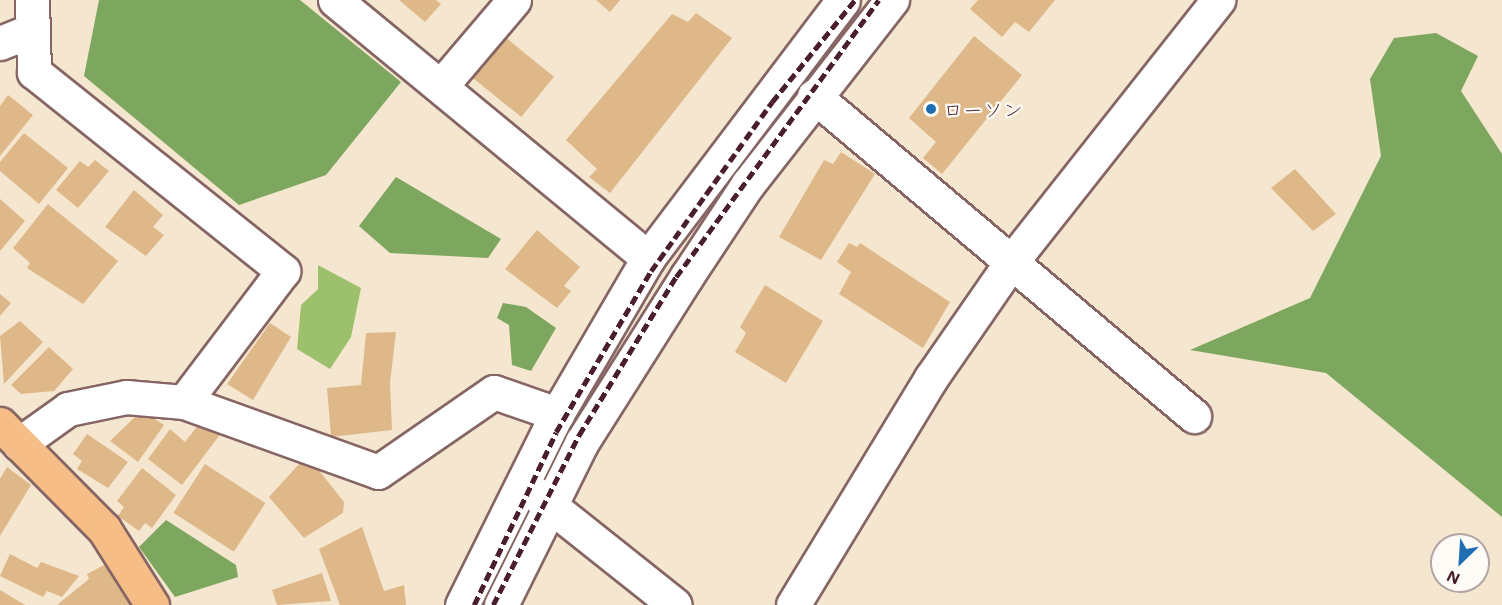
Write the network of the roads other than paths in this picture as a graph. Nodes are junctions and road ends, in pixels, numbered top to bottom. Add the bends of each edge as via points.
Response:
1 (335, 0) edge
2 (514, 0) edge
3 (843, 0) edge
4 (892, 0) edge
5 (1218, 0) edge
6 (32, 15) edge
7 (0, 43) edge
8 (441, 86) junction
9 (814, 96) junction
10 (648, 258) junction
11 (1012, 261) junction
12 (184, 402) junction
13 (557, 414) junction
14 (1194, 416) dead end
15 (9, 434) edge
16 (522, 483) junction
17 (550, 505) junction
18 (152, 605) edge
19 (462, 605) edge
20 (501, 605) edge
21 (675, 605) edge
22 (793, 605) edge

1 - 8 street
2 - 8 street
3 - 10 street
4 - 9 street
5 - 11 street
6 - 7 street
6 - 12 street via 34,72 283,271
8 - 10 street
9 - 11 street
9 - 17 street via 687,276 600,411
10 - 13 street
11 - 14 street
11 - 22 street via 931,378
12 - 13 street via 378,472 494,392
12 - 15 street via 126,397 68,409
13 - 16 street
15 - 18 main road via 104,529
16 - 17 street
16 - 19 street
17 - 20 street
17 - 21 street

